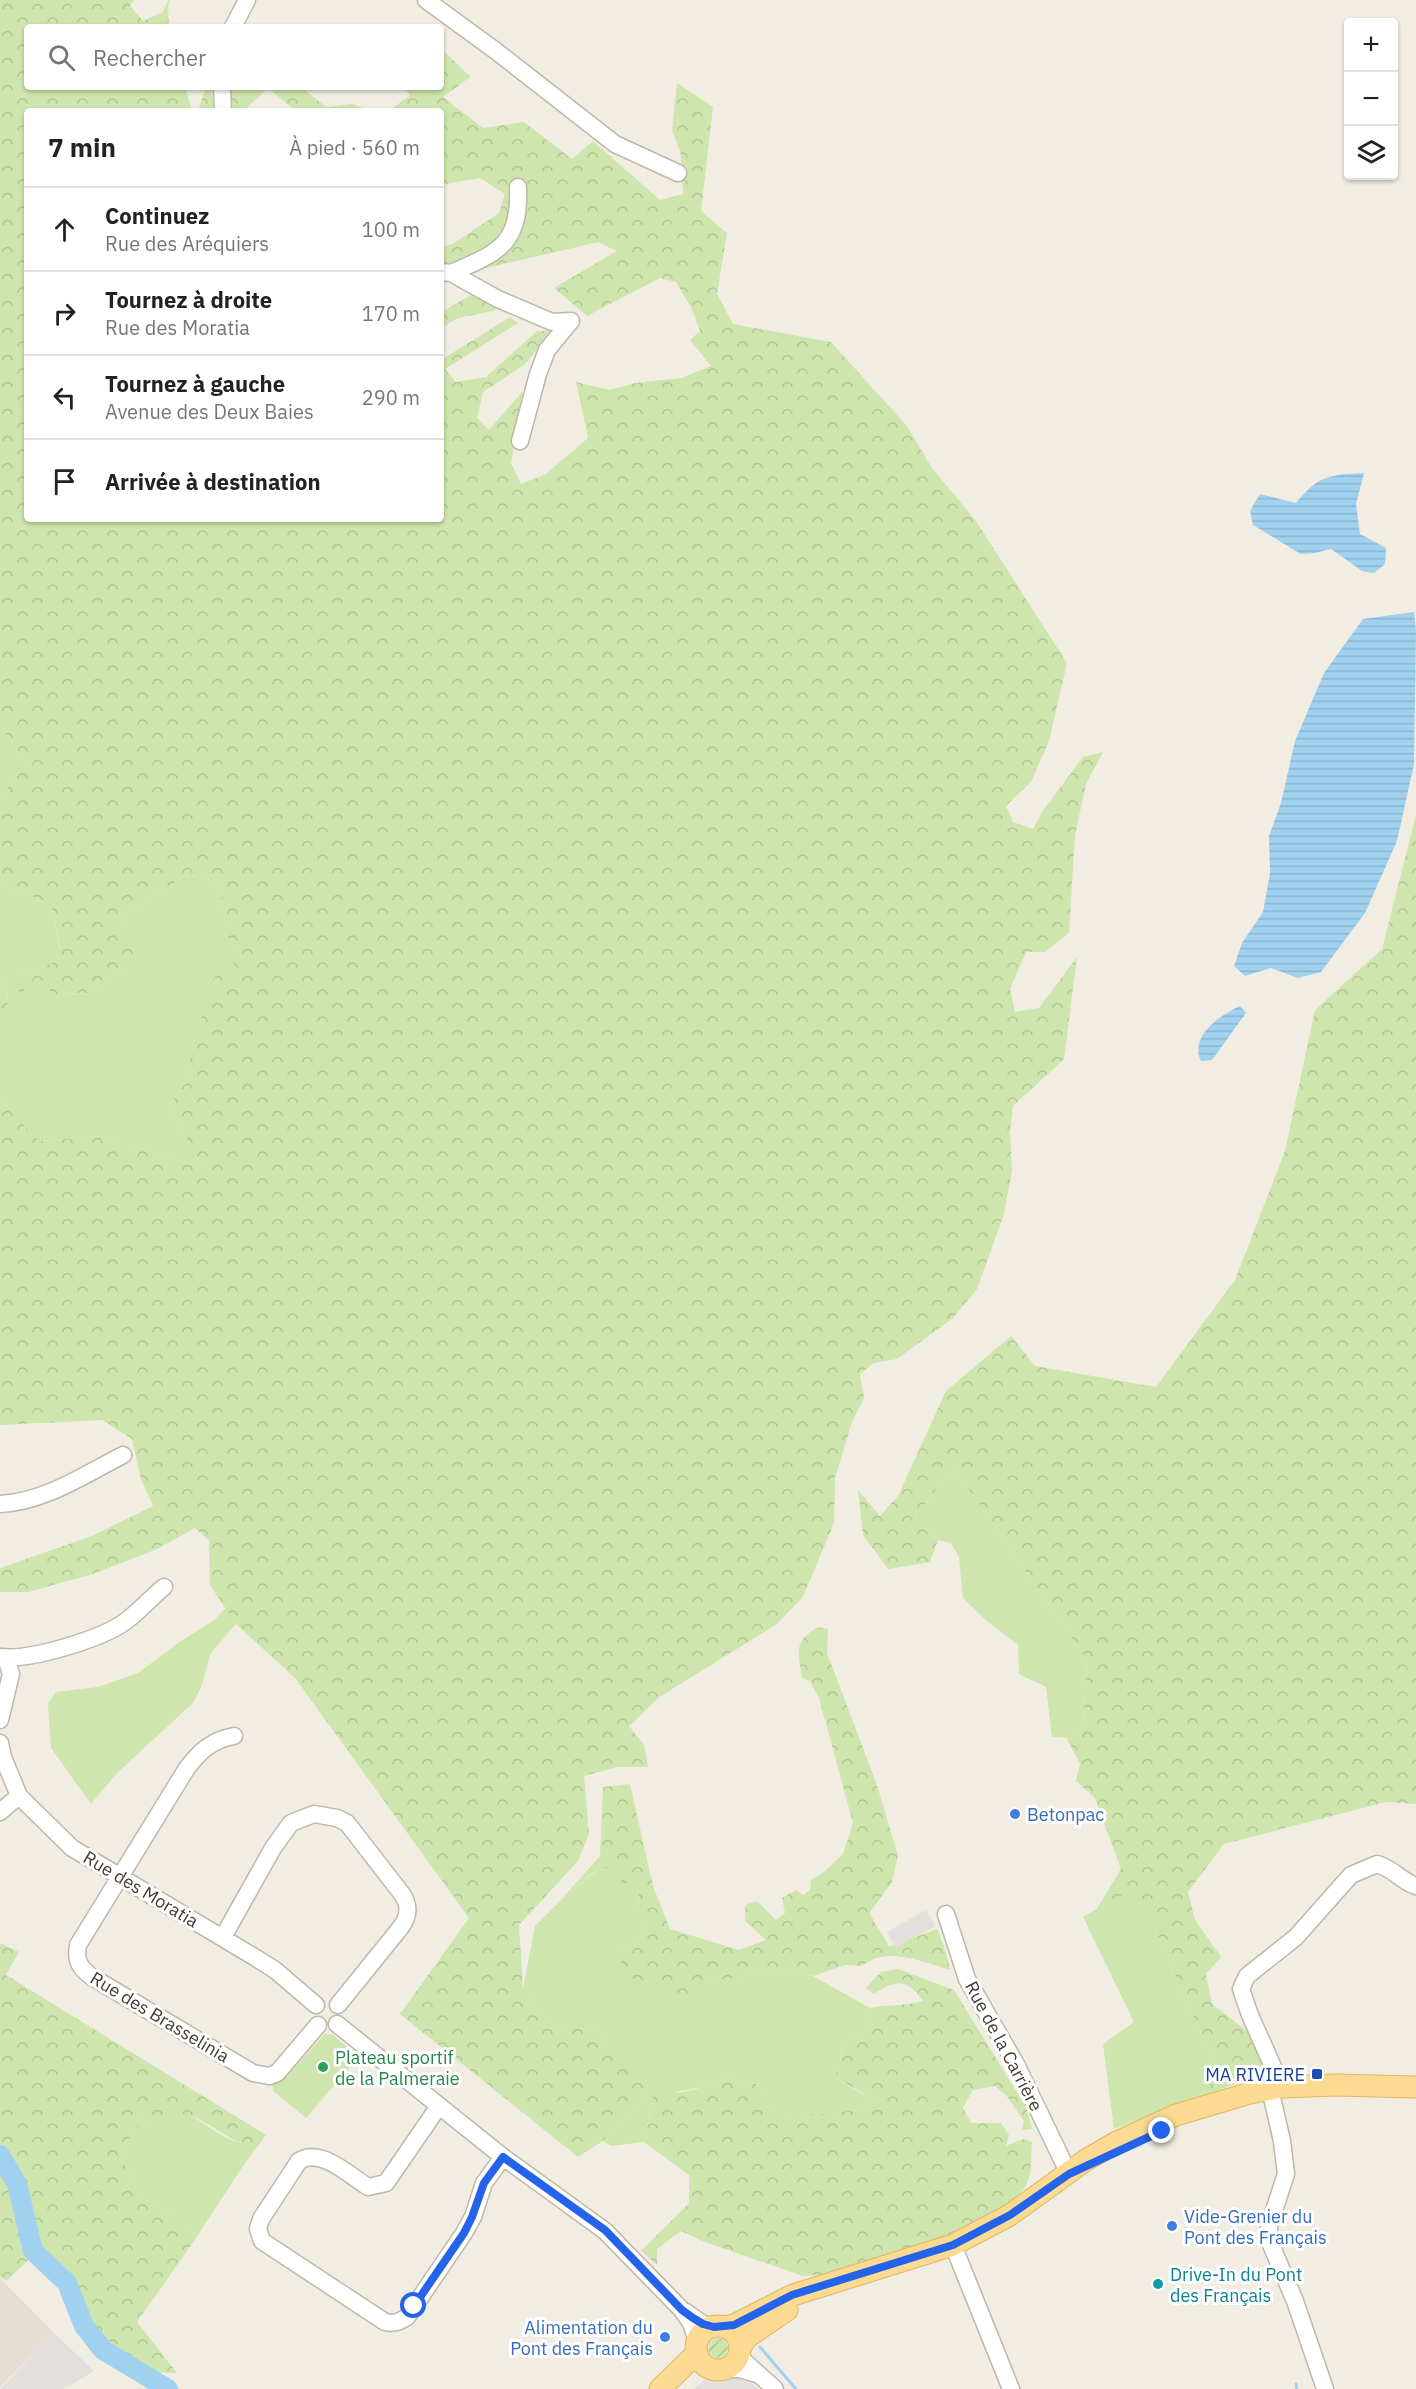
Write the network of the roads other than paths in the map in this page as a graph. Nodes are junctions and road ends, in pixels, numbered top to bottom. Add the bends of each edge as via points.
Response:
1 (247, 0) edge
2 (426, 0) edge
3 (235, 24) edge
4 (222, 90) edge
5 (223, 108) edge
6 (678, 173) dead end
7 (518, 186) dead end
8 (446, 273) edge
9 (520, 441) dead end
10 (123, 1455) dead end
11 (0, 1504) edge
12 (164, 1587) dead end
13 (3, 1658) edge
14 (0, 1720) edge
15 (234, 1736) dead end
16 (0, 1743) edge
17 (19, 1796) junction
18 (0, 1812) edge
19 (118, 1877) junction
20 (1416, 1886) edge
21 (946, 1914) dead end
22 (223, 1937) junction
23 (338, 2005) junction
24 (316, 2006) junction
25 (337, 2024) junction
26 (318, 2025) junction
27 (1416, 2087) edge
28 (1275, 2092) junction
29 (439, 2106) junction
30 (503, 2157) junction
31 (1069, 2174) junction
32 (953, 2245) junction
33 (836, 2280) junction
34 (682, 2310) junction
35 (719, 2327) junction
36 (718, 2356) junction
37 (660, 2389) edge
38 (680, 2389) edge
39 (775, 2389) edge
40 (1011, 2389) edge
41 (1325, 2389) edge

1 - 3 street
2 - 6 street via 615,144
4 - 5 street
7 - 8 street via 516,225 501,247 483,260
8 - 9 street via 552,322 571,321 547,350
10 - 11 street via 42,1495
12 - 13 street via 125,1622 100,1634 72,1645
13 - 14 street via 11,1674
15 - 19 street, Rue des Brasselinia via 220,1739 199,1753
16 - 17 street, Rue des Moratia
17 - 18 street
17 - 19 street, Rue des Moratia via 72,1848
19 - 22 street, Rue des Moratia
19 - 26 street, Rue des Brasselinia via 78,1945 77,1961 92,1977 261,2076 277,2073
20 - 28 street via 1404,1882 1391,1868 1377,1864 1351,1875 1296,1938 1247,1976 1241,1989
21 - 31 street, Rue de la Carrière via 967,1979 1017,2066
22 - 23 street via 291,1823 314,1814 347,1823 407,1901 408,1910 407,1919
22 - 24 street, Rue des Moratia via 275,1970
23 - 24 street via 327,2000
23 - 25 street via 342,2012
24 - 26 street via 314,2018
25 - 26 street via 330,2028
25 - 29 street
27 - 28 main road via 1336,2085
28 - 31 main road via 1209,2104 1165,2119 1115,2143
28 - 41 street via 1286,2174 1269,2226 1269,2240
29 - 30 street
29 - 30 street via 386,2183 368,2187 319,2157 299,2161 261,2219 258,2229 262,2241 385,2322 400,2322 464,2233 484,2183
30 - 34 street via 605,2230
31 - 32 main road via 1010,2215
32 - 33 main road
32 - 40 street
33 - 35 main road via 792,2295 734,2325
33 - 36 main road
34 - 35 street via 703,2324
34 - 36 street
35 - 36 main road via 707,2330
35 - 36 main road via 734,2333
36 - 37 main road
36 - 38 main road
36 - 39 street via 761,2375

